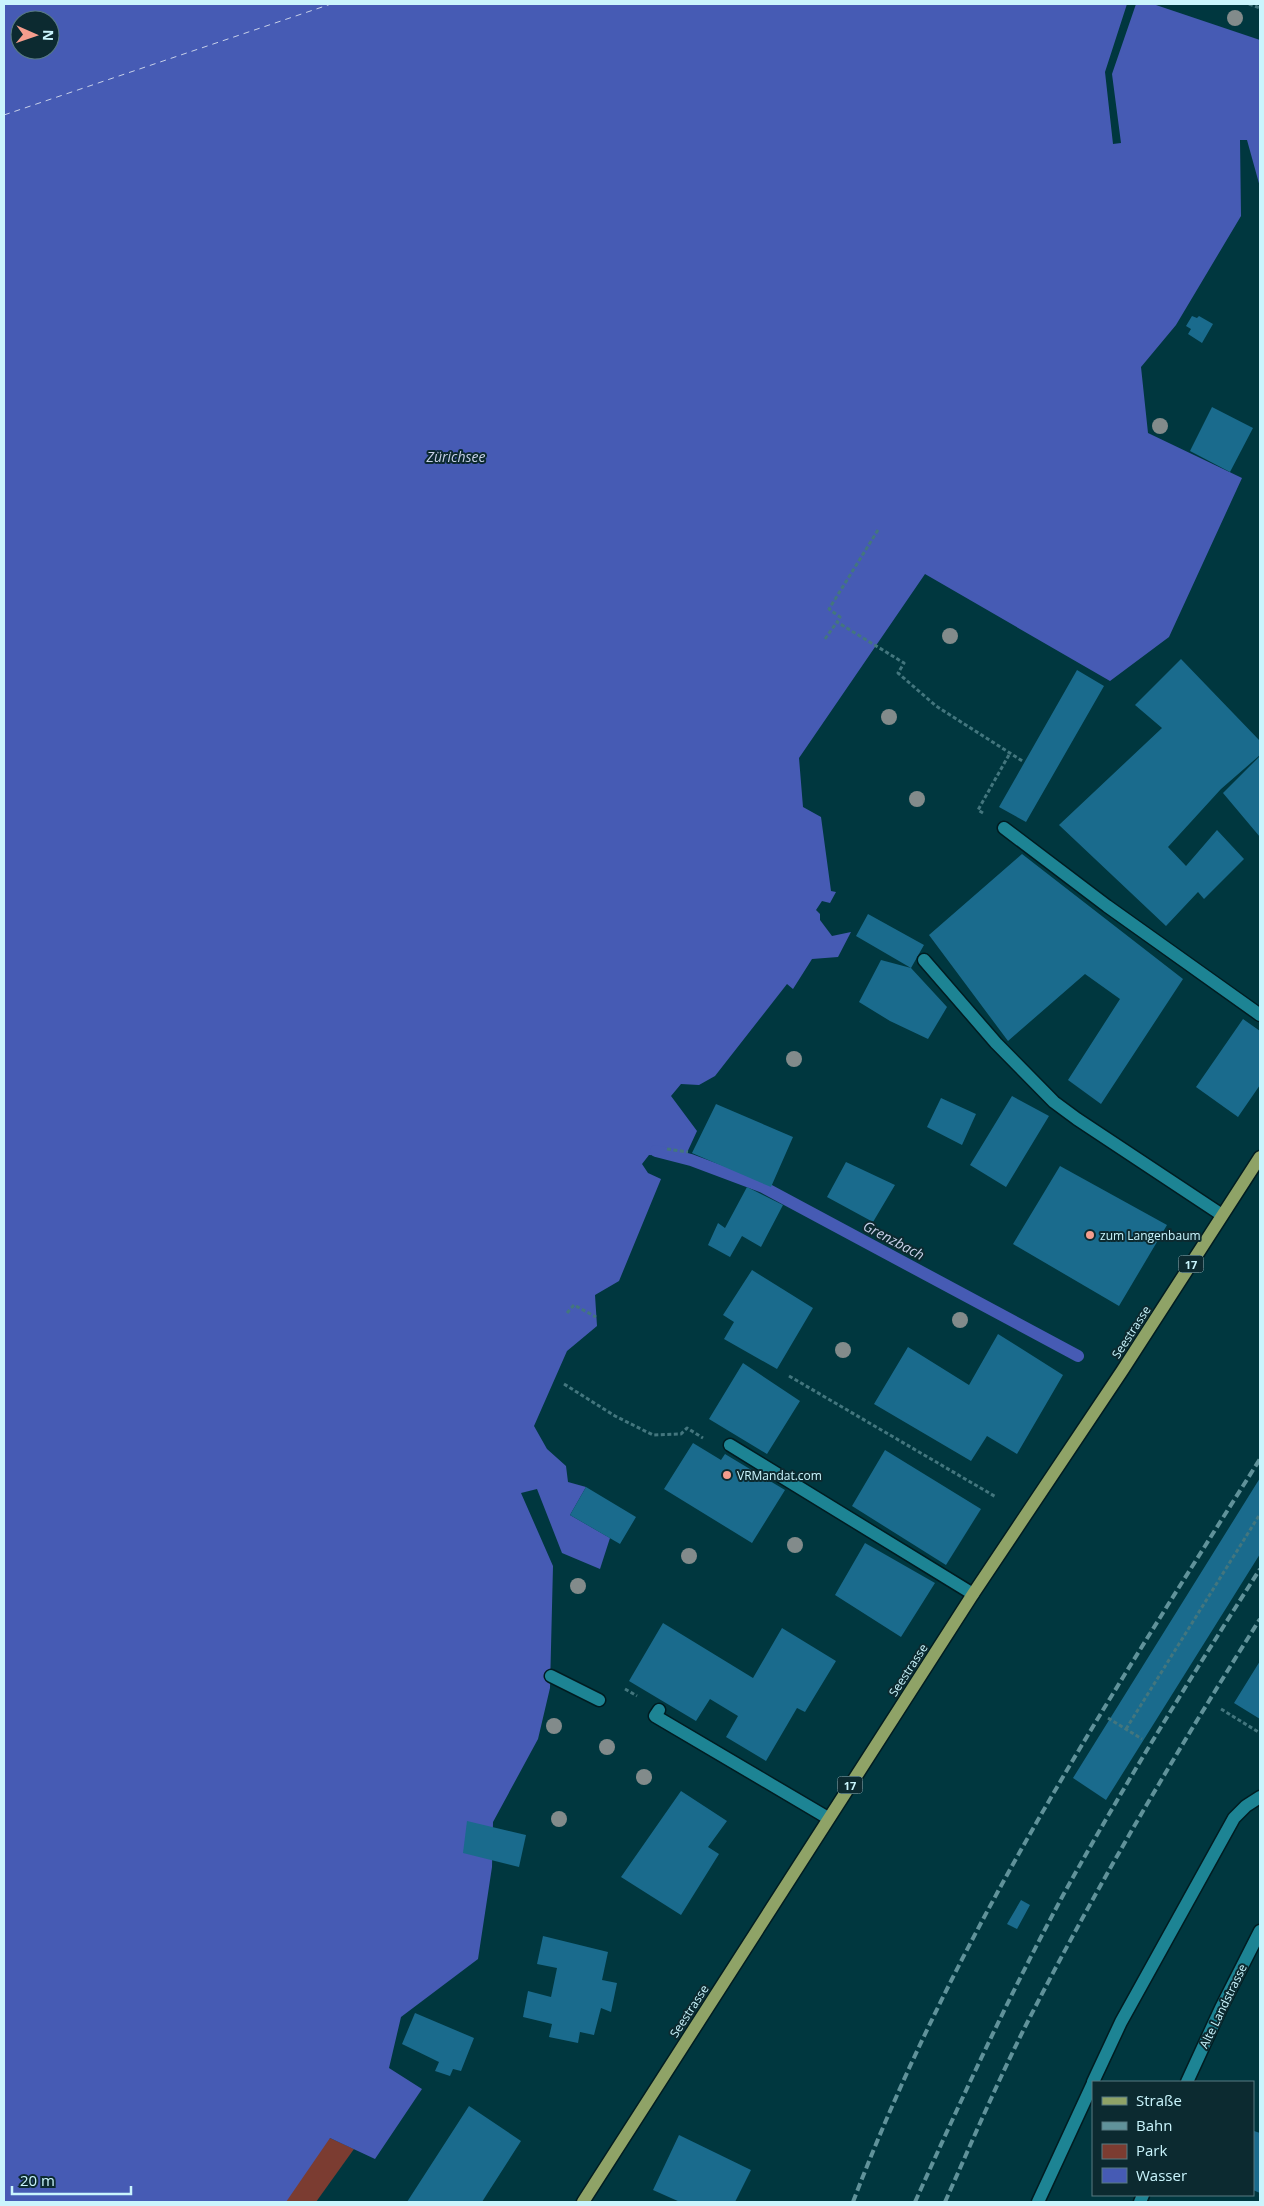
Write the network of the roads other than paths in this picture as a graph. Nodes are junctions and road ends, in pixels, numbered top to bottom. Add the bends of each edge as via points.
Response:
1 (1004, 828) road end
2 (924, 960) dead end
3 (1260, 1015) edge
4 (1260, 1156) edge
5 (1222, 1215) junction
6 (730, 1445) road end
7 (973, 1594) junction
8 (551, 1676) dead end
9 (599, 1700) road end
10 (659, 1710) road end
11 (1260, 1797) edge
12 (828, 1818) junction
13 (1260, 1931) edge
14 (1094, 2081) edge
15 (1187, 2081) edge
16 (1092, 2085) edge
17 (583, 2202) edge
18 (1038, 2202) edge

1 - 3 street
2 - 5 street via 996,1043 1054,1102
4 - 5 main road, Seestrasse / 17
5 - 7 main road, Seestrasse / 17
6 - 7 street
7 - 12 main road, Seestrasse / 17
8 - 9 street
10 - 12 street via 655,1716
11 - 14 street via 1234,1818 1121,2022
12 - 17 main road, Seestrasse / 17
13 - 15 street, Alte Landstrasse
16 - 18 street

